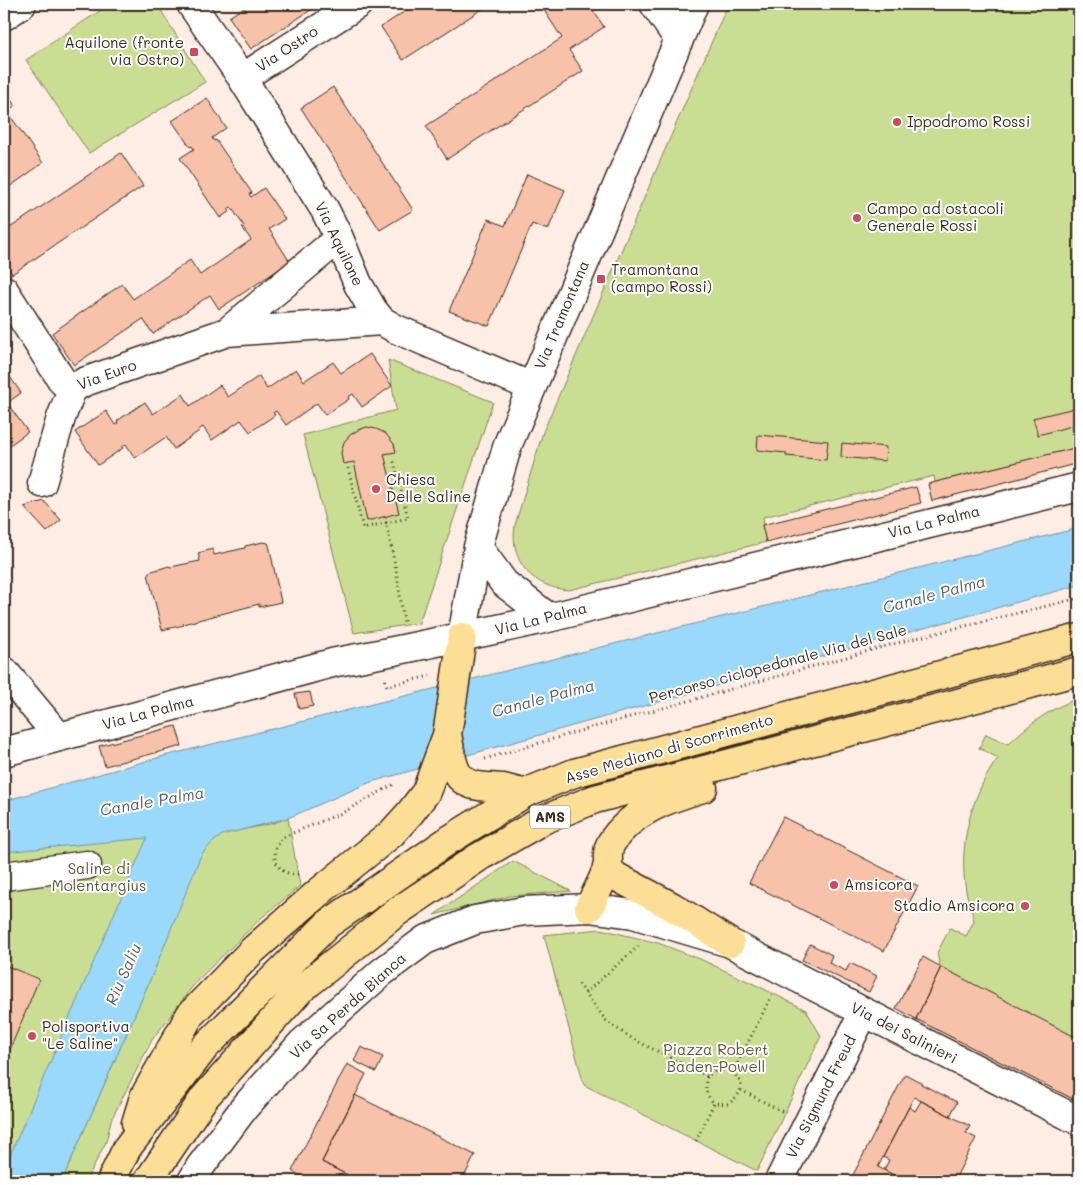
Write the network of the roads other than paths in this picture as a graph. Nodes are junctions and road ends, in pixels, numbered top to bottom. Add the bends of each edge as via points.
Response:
1 (22, 4) edge
2 (190, 4) edge
3 (358, 4) edge
4 (654, 4) edge
5 (694, 4) edge
6 (4, 16) edge
7 (678, 40) junction
8 (242, 78) junction
9 (339, 238) junction
10 (4, 290) edge
11 (382, 321) junction
12 (226, 332) junction
13 (532, 387) junction
14 (72, 388) junction
15 (42, 482) dead end
16 (1079, 487) edge
17 (478, 547) junction
18 (548, 617) junction
19 (462, 637) junction
20 (1079, 638) edge
21 (4, 671) edge
22 (1079, 671) edge
23 (59, 737) junction
24 (4, 752) edge
25 (722, 765) junction
26 (444, 767) junction
27 (526, 793) junction
28 (87, 865) dead end
29 (608, 867) junction
30 (4, 876) edge
31 (589, 908) junction
32 (730, 943) junction
33 (864, 1012) junction
34 (1079, 1121) edge
35 (127, 1148) junction
36 (111, 1181) edge
37 (148, 1181) edge
38 (192, 1181) edge
39 (779, 1181) edge

1 - 6 street
2 - 8 street, Via Aquilone
3 - 8 street, Via Ostro
4 - 7 street
5 - 7 street, Via Tramontana
7 - 13 street, Via Tramontana
8 - 9 street, Via Aquilone via 325,210
9 - 11 street, Via Aquilone via 358,284
9 - 12 street, Via Euro
10 - 14 street, Via Euro via 63,382
11 - 12 street, Via Euro
11 - 13 street, Via Aquilone via 396,330
12 - 14 street, Via Euro
13 - 17 street, Via Tramontana via 508,444
14 - 15 street
16 - 18 street, Via La Palma
17 - 18 street via 504,582
17 - 19 street, Via Tramontana
18 - 19 street, Via La Palma
19 - 23 street, Via La Palma via 336,662
19 - 26 highway
20 - 27 highway, Asse Mediano di Scorrimento via 574,773
21 - 23 street
22 - 25 highway, Asse Mediano di Scorrimento / AMS
23 - 24 street, Via La Palma
25 - 29 highway via 708,786 670,798 637,816 612,843 607,853
25 - 37 highway, Asse Mediano di Scorrimento / AMS via 595,799 543,820 479,857 398,912 300,990 204,1098
26 - 27 highway via 479,787
26 - 35 highway via 390,834 253,950 190,1014 144,1097
27 - 35 highway, Asse Mediano di Scorrimento via 449,840 328,924 205,1048
28 - 30 street
29 - 31 highway
29 - 32 highway via 615,876
31 - 32 street, Via Sa Perda Bianca via 633,914
31 - 38 street, Via Sa Perda Bianca via 524,911 475,920 425,940 382,972 302,1043 244,1108
32 - 33 street, Via dei Salinieri
33 - 34 street, Via dei Salinieri
33 - 39 street, Via Sigmund Freud
35 - 36 highway, Asse Mediano di Scorrimento

